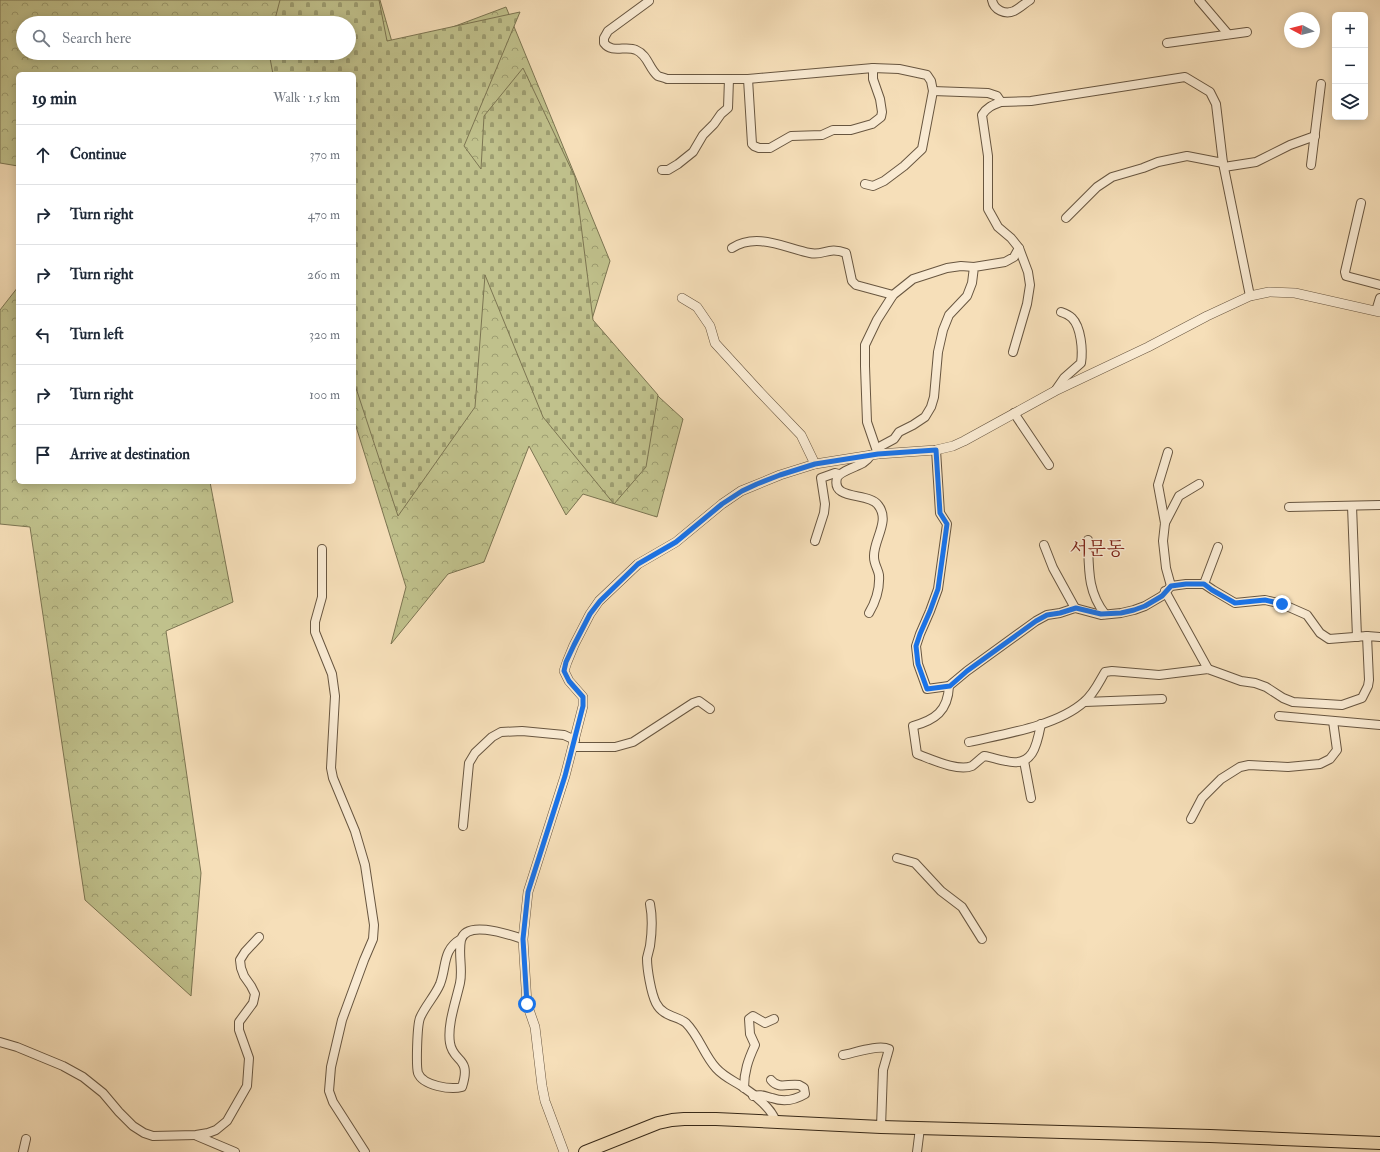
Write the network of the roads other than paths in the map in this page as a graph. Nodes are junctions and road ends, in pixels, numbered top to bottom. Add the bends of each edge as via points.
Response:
1 (992, 0) edge
2 (1030, 0) edge
3 (1199, 0) edge
4 (649, 1) dead end
5 (1247, 32) dead end
6 (1228, 34) junction
7 (1167, 43) dead end
8 (873, 68) junction
9 (729, 79) junction
10 (748, 79) junction
11 (1321, 84) dead end
12 (933, 91) junction
13 (1001, 102) junction
14 (1315, 136) junction
15 (1224, 165) junction
16 (1311, 165) dead end
17 (662, 170) dead end
18 (865, 184) dead end
19 (1361, 203) dead end
20 (1066, 218) dead end
21 (732, 248) dead end
22 (1019, 248) junction
23 (974, 268) junction
24 (1380, 285) edge
25 (893, 295) junction
26 (1250, 296) junction
27 (682, 298) dead end
28 (1380, 298) edge
29 (1061, 312) dead end
30 (1378, 312) edge
31 (1013, 352) dead end
32 (1055, 391) junction
33 (1014, 413) junction
34 (936, 450) junction
35 (1168, 452) dead end
36 (874, 454) junction
37 (815, 464) junction
38 (1049, 465) dead end
39 (839, 474) junction
40 (1199, 484) dead end
41 (1380, 505) edge
42 (1352, 506) junction
43 (1289, 507) dead end
44 (1165, 523) junction
45 (1088, 540) dead end
46 (815, 541) dead end
47 (1044, 545) dead end
48 (1218, 547) dead end
49 (322, 549) dead end
50 (1204, 584) junction
51 (1168, 588) junction
52 (1076, 608) junction
53 (869, 613) dead end
54 (1105, 614) junction
55 (1367, 636) junction
56 (1357, 637) junction
57 (1380, 637) edge
58 (1208, 669) junction
59 (950, 686) junction
60 (1162, 699) dead end
61 (1085, 702) junction
62 (710, 708) dead end
63 (1279, 716) dead end
64 (1333, 720) junction
65 (1041, 724) junction
66 (1380, 725) edge
67 (969, 742) dead end
68 (574, 744) junction
69 (1024, 761) junction
70 (1032, 798) dead end
71 (1191, 819) dead end
72 (463, 826) dead end
73 (897, 858) dead end
74 (650, 904) dead end
75 (259, 937) dead end
76 (461, 938) junction
77 (523, 939) junction
78 (982, 939) dead end
79 (774, 1019) dead end
80 (0, 1042) edge
81 (843, 1054) dead end
82 (771, 1080) dead end
83 (744, 1088) junction
84 (753, 1096) junction
85 (776, 1122) junction
86 (881, 1127) junction
87 (920, 1128) junction
88 (196, 1135) junction
89 (26, 1138) dead end
90 (1380, 1143) edge
91 (23, 1152) edge
92 (234, 1152) edge
93 (365, 1152) edge
94 (564, 1152) edge
95 (585, 1152) edge
96 (917, 1152) edge

1 - 2 street via 998,10 1013,12
3 - 6 street
4 - 9 street via 608,31 604,38 606,47 635,49 644,56 658,76 667,79
5 - 6 street
6 - 7 street
8 - 10 street
8 - 10 street via 873,79 882,112 881,117 872,124 851,130 833,130 822,135 791,136 764,149 752,144
8 - 12 street via 899,69 927,75
9 - 10 street
9 - 17 street via 728,108 703,134 693,152 668,170
11 - 14 street
12 - 13 street via 988,93 996,96
12 - 18 street via 922,149 910,162 884,181 873,186
13 - 15 street via 1031,100 1185,77 1210,92 1216,104
13 - 22 street via 991,106 982,115 988,156 988,209 998,228
14 - 15 street via 1256,162
14 - 16 street
15 - 20 street via 1188,156 1158,162 1112,177 1097,187
15 - 26 street
19 - 24 street via 1345,272 1346,276
21 - 25 street via 739,243 750,242 776,243 811,254 838,250 846,253 852,281 856,285
22 - 23 street via 1014,257 1005,262
22 - 31 street via 1030,285
23 - 25 street via 947,268 913,279
23 - 36 street via 967,296 949,315 942,330 931,407 924,417 881,446
25 - 36 street via 865,345 867,422
26 - 30 street via 1269,292 1295,293
26 - 32 street
27 - 37 street via 697,307 710,326 714,343 802,435
28 - 30 street
29 - 32 street via 1073,318 1082,345 1082,363 1064,378
32 - 33 street
33 - 34 street via 964,441
33 - 38 street
34 - 36 street
34 - 59 street via 940,513 947,524 938,589 916,646 918,664 927,689
35 - 44 street via 1158,485
36 - 37 street
36 - 39 street via 862,464
37 - 68 street via 742,491 676,542 638,564 600,601 574,645 564,671 583,697
39 - 46 street via 822,478 824,508
39 - 53 street via 838,488 842,492 868,498 876,502 881,510 882,526 874,556 879,575 878,593
40 - 44 street via 1179,496
41 - 42 street
42 - 43 street
42 - 56 street
44 - 51 street via 1163,541
45 - 54 street via 1091,589
47 - 52 street via 1053,568
48 - 50 street
49 - 93 street via 322,597 314,622 315,632 332,674 335,696 331,768 365,865 374,924 373,939 342,1020 331,1067 329,1091 332,1102
50 - 51 street
50 - 56 street via 1235,603 1265,600 1282,604 1307,616 1320,633 1329,639
51 - 54 street via 1162,596 1145,606 1121,613
51 - 58 street
52 - 54 street
52 - 59 street via 1047,615 1036,621
55 - 56 street
55 - 57 street
55 - 58 street via 1368,686 1362,698 1342,705 1293,702 1266,687
58 - 61 street via 1159,675 1105,672
59 - 69 street via 944,708 925,723 913,726 917,754 964,768 973,765 984,756 1016,763
60 - 61 street
61 - 65 street via 1055,720
62 - 68 street via 699,700 633,742 615,747
63 - 64 street
64 - 66 street
64 - 71 street via 1337,750 1330,760 1320,764 1288,767 1240,767 1221,779 1202,798
65 - 67 street
65 - 69 street via 1037,745
68 - 72 street via 564,735 501,732 492,736 469,763
68 - 77 street via 528,892
69 - 70 street
73 - 78 street via 916,863 941,891 962,907
74 - 83 street via 653,921 647,957 656,1003 671,1017 685,1022 716,1069
75 - 88 street via 240,960 240,968 254,994 253,1003 240,1022 239,1030 249,1058 247,1086 227,1121 208,1134
76 - 76 street via 462,974 453,1012 450,1044 453,1052 463,1062 465,1072 462,1087 454,1089 427,1083 418,1073 417,1032 420,1018 440,984 445,959 455,942
76 - 77 street via 466,933 483,929
77 - 94 street via 527,1004 535,1028 542,1086
79 - 83 street via 765,1023 753,1016 749,1019 750,1034 755,1045 748,1059
80 - 88 street via 63,1066 83,1077 103,1092 119,1112 144,1133 152,1136
81 - 86 street via 872,1048 889,1049 883,1070
82 - 84 street via 779,1086 799,1085 804,1088 806,1094 782,1101 760,1094
83 - 84 street
84 - 85 street via 769,1109
85 - 86 main road
85 - 95 main road via 672,1120 658,1123
86 - 87 main road
87 - 90 main road
87 - 96 street
88 - 92 street
89 - 91 street

